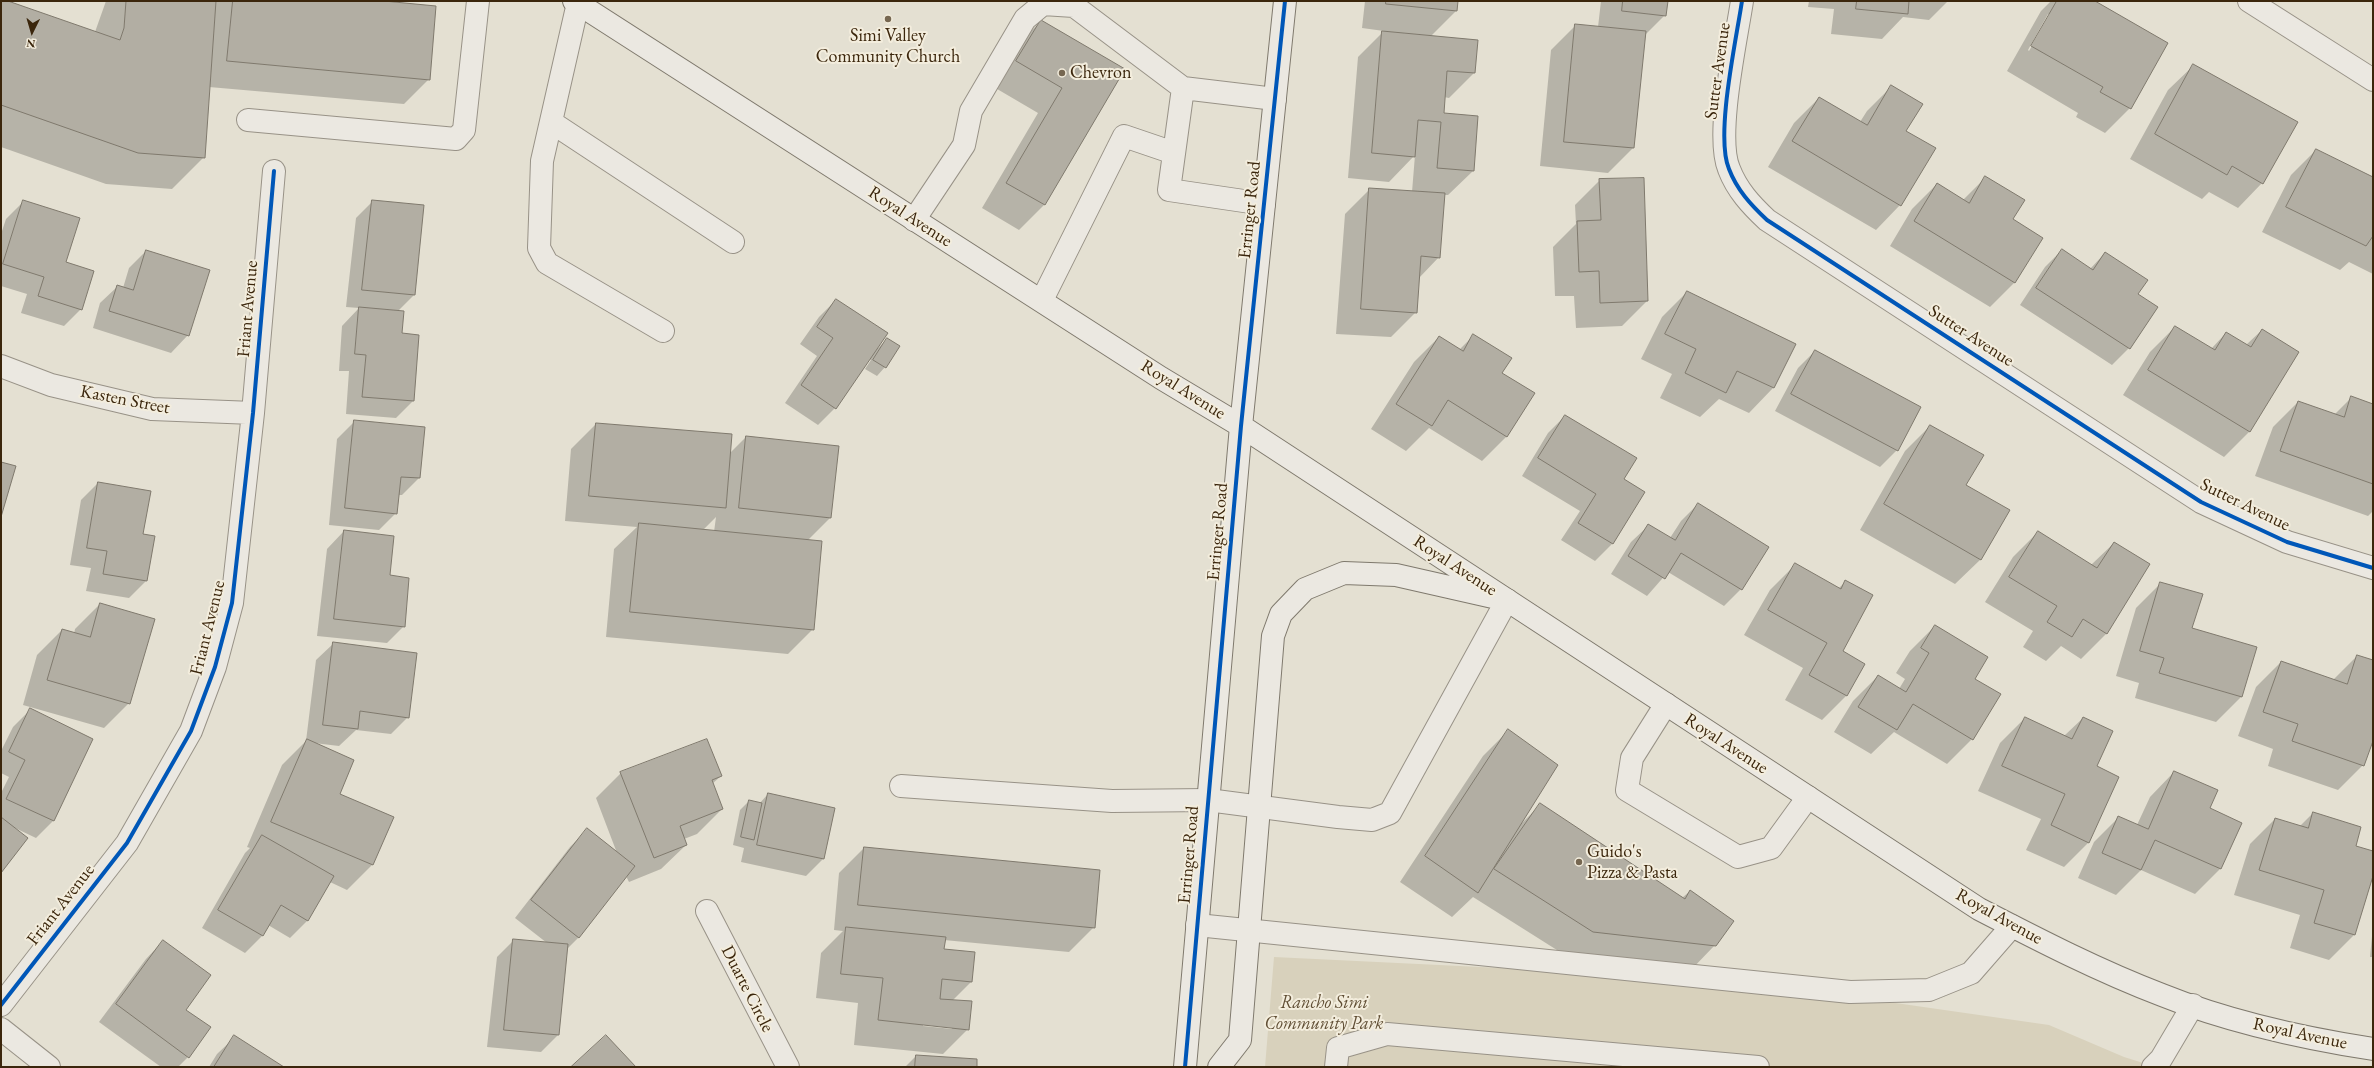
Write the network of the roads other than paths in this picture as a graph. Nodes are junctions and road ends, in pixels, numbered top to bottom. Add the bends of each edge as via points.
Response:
1 (478, 1) edge
2 (1285, 1) edge
3 (1742, 1) edge
4 (2249, 1) edge
5 (576, 2) edge
6 (2373, 80) edge
7 (1183, 88) junction
8 (1275, 99) junction
9 (248, 120) dead end
10 (551, 122) junction
11 (1174, 153) junction
12 (274, 171) dead end
13 (1264, 204) junction
14 (914, 220) junction
15 (732, 242) dead end
16 (1042, 300) junction
17 (663, 331) dead end
18 (1, 366) edge
19 (253, 413) junction
20 (1241, 426) junction
21 (2373, 568) edge
22 (1507, 600) junction
23 (1666, 704) junction
24 (900, 786) dead end
25 (1808, 797) junction
26 (1208, 800) junction
27 (1259, 807) junction
28 (708, 911) dead end
29 (1197, 925) junction
30 (2012, 926) junction
31 (1249, 930) junction
32 (1, 1005) edge
33 (2193, 1006) junction
34 (1, 1029) edge
35 (2373, 1049) edge
36 (49, 1067) edge
37 (788, 1067) edge
38 (1185, 1067) edge
39 (1219, 1067) edge
40 (1336, 1067) edge
41 (1758, 1067) edge
42 (2153, 1067) edge

1 - 9 main road via 464,130 456,139
2 - 8 main road, Erringer Road
3 - 21 main road, Sutter Avenue via 1723,137 1729,169 1744,197 1767,220 2201,502 2287,542
4 - 6 main road
5 - 10 main road
5 - 14 main road, Royal Avenue
7 - 8 main road
7 - 11 main road
7 - 14 main road via 1074,6 1043,4 1025,19 974,104 964,145
8 - 13 main road, Erringer Road
10 - 15 main road
10 - 17 main road via 542,161 539,248 547,263
11 - 13 main road via 1169,190
11 - 16 main road via 1124,136
12 - 19 main road, Friant Avenue
13 - 20 main road, Erringer Road
14 - 16 main road, Royal Avenue
16 - 20 main road, Royal Avenue via 1161,378
18 - 19 main road, Kasten Street via 51,385 152,409
19 - 32 main road, Friant Avenue via 232,603 215,667 191,731 127,843
20 - 22 main road, Royal Avenue
20 - 26 main road, Erringer Road
22 - 23 main road, Royal Avenue
22 - 27 main road via 1390,813 1372,820
22 - 27 main road via 1396,575 1344,572 1304,589 1281,614 1273,636
23 - 25 main road, Royal Avenue
23 - 25 main road via 1632,758 1627,790 1738,857 1771,848
24 - 26 main road via 1112,801
25 - 30 main road, Royal Avenue via 1979,909
26 - 27 main road
26 - 29 main road, Erringer Road
27 - 31 main road
28 - 37 main road, Duarte Circle
29 - 31 main road
29 - 38 main road, Erringer Road
30 - 31 main road via 1971,974 1930,990 1850,992
30 - 33 main road, Royal Avenue via 2080,960 2163,996
31 - 39 main road via 1240,1040
33 - 35 main road, Royal Avenue via 2258,1026
33 - 42 main road via 2161,1059
34 - 36 main road
40 - 41 main road via 1338,1048 1387,1034

